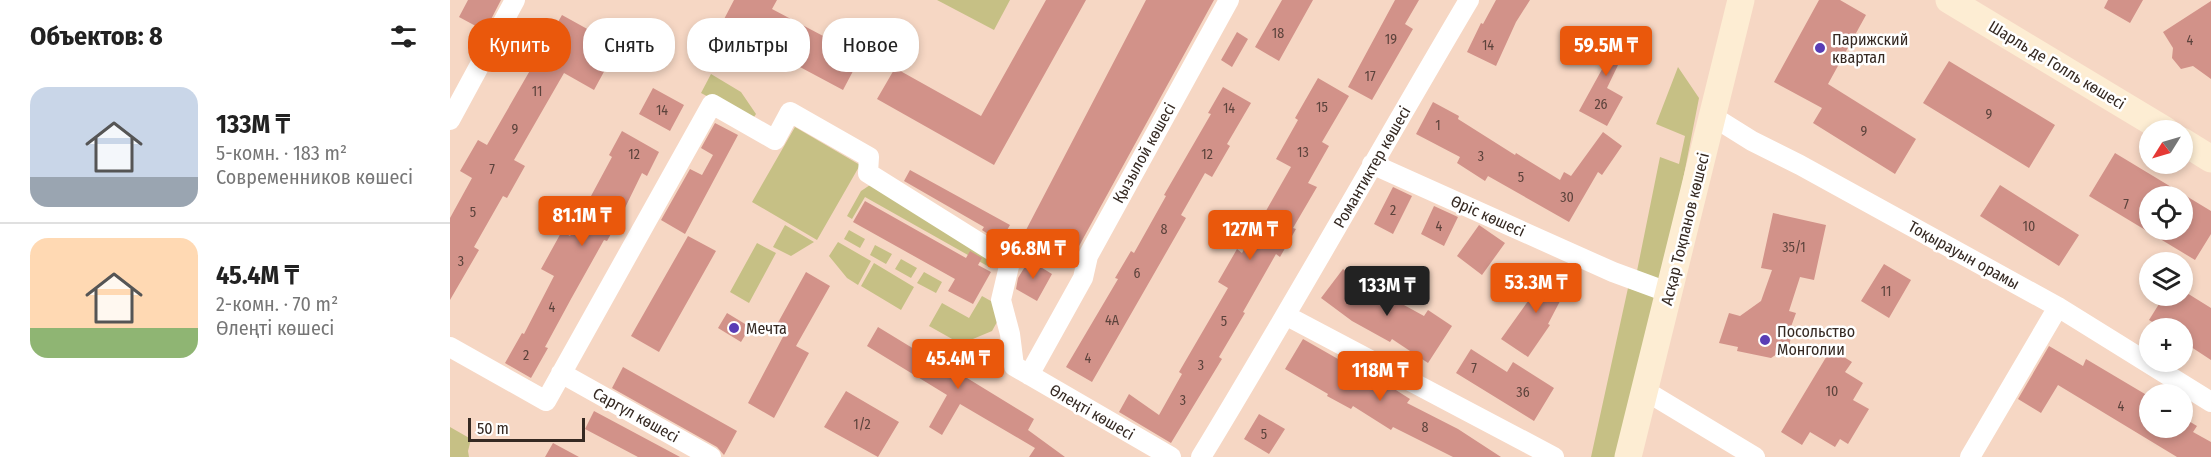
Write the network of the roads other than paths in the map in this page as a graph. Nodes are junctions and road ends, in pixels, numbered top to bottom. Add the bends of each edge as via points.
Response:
1 (515, 0) edge
2 (1228, 0) edge
3 (1469, 0) edge
4 (1741, 0) edge
5 (1949, 0) edge
6 (1712, 116) junction
7 (450, 120) edge
8 (2148, 120) edge
9 (2193, 148) edge
10 (2211, 159) edge
11 (1372, 164) junction
12 (1670, 293) junction
13 (2058, 307) junction
14 (1287, 316) junction
15 (450, 347) edge
16 (1021, 370) junction
17 (561, 373) junction
18 (1644, 390) junction
19 (2211, 402) edge
20 (711, 457) edge
21 (1171, 457) edge
22 (1201, 457) edge
23 (1554, 457) edge
24 (1628, 457) edge
25 (1755, 457) edge
26 (1971, 457) edge

1 - 7 street
2 - 16 street, Қызылой көшесі via 1088,256 1083,278 1049,339
3 - 11 street, Романтиктер көшесі
4 - 6 street, Асқар Тоқпанов көшесі
5 - 8 street, Шарль де Голль көшесі
6 - 12 street, Асқар Тоқпанов көшесі
6 - 13 street, Тоқырауын орамы
9 - 10 street
11 - 12 street, Өріс көшесі via 1613,272
11 - 14 street, Романтиктер көшесі
12 - 18 street, Асқар Тоқпанов көшесі
13 - 19 street, Тоқырауын орамы
13 - 26 street
14 - 22 street, Романтиктер көшесі
14 - 23 street
15 - 17 street via 546,401
16 - 17 street via 1001,300 1010,262 868,173 869,157 790,112 775,140 712,104
16 - 21 street, Өлеңті көшесі
17 - 20 street, Саргүл көшесі
18 - 24 street, Асқар Тоқпанов көшесі
18 - 25 street

